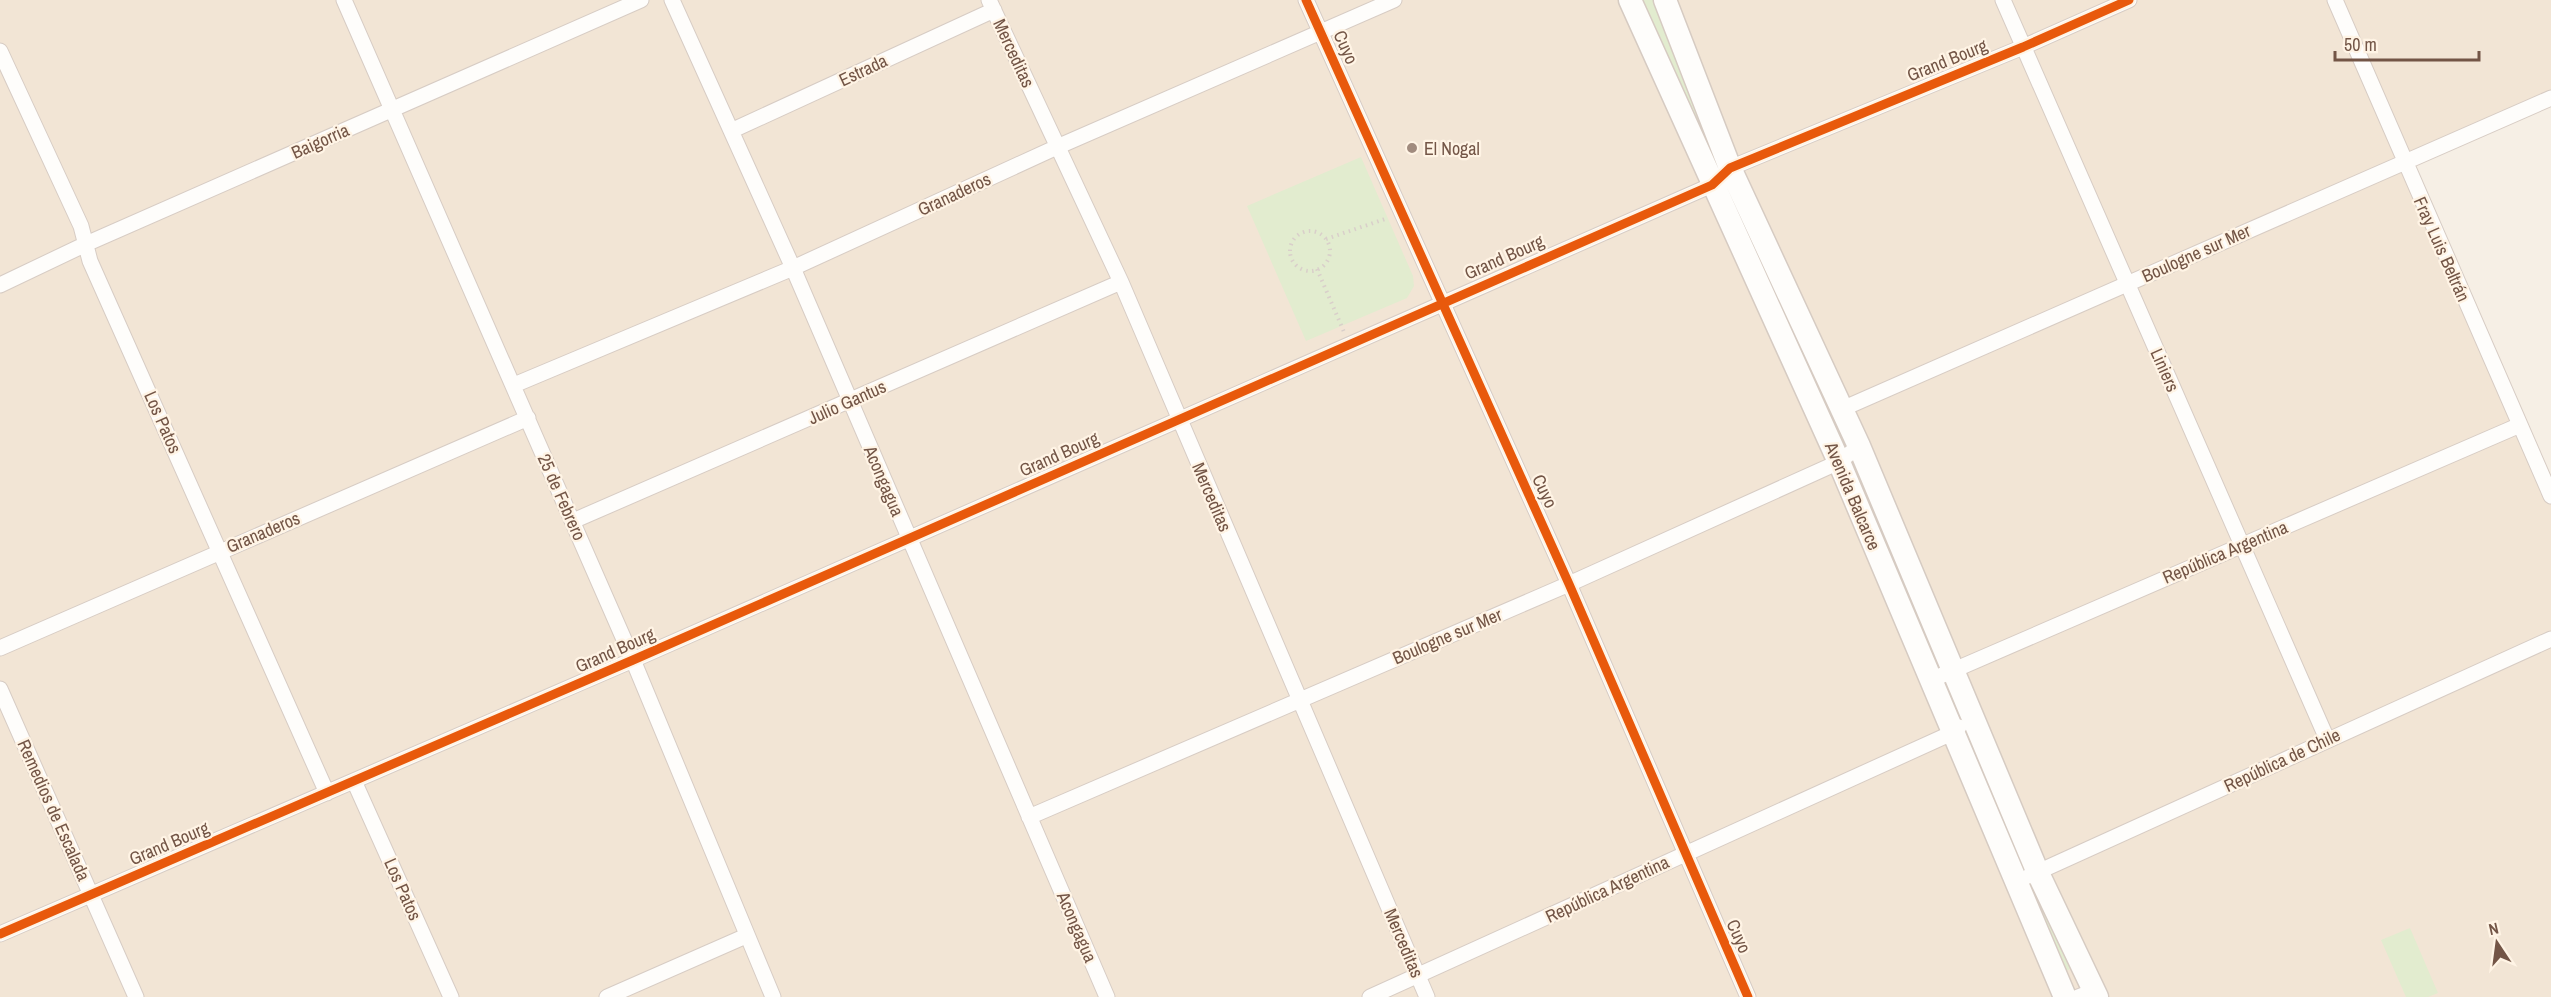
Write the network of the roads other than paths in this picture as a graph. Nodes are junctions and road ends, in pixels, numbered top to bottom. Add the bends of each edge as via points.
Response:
1 (344, 0) edge
2 (640, 0) edge
3 (672, 0) edge
4 (1306, 0) edge
5 (1394, 0) edge
6 (1630, 0) edge
7 (1665, 0) edge
8 (2003, 0) edge
9 (2129, 0) edge
10 (2335, 0) edge
11 (992, 5) edge
12 (1321, 32) junction
13 (2023, 47) junction
14 (0, 51) edge
15 (2551, 98) edge
16 (393, 109) junction
17 (733, 130) junction
18 (1058, 147) junction
19 (2404, 163) junction
20 (1730, 168) junction
21 (1712, 185) junction
22 (86, 244) junction
23 (793, 268) junction
24 (1120, 282) junction
25 (2127, 284) junction
26 (0, 285) edge
27 (1441, 303) junction
28 (514, 385) junction
29 (849, 401) junction
30 (1842, 409) junction
31 (528, 418) junction
32 (1180, 419) junction
33 (2520, 425) junction
34 (1859, 446) junction
35 (1839, 462) junction
36 (2551, 496) edge
37 (573, 521) junction
38 (909, 538) junction
39 (2241, 545) junction
40 (221, 551) junction
41 (1569, 584) junction
42 (2551, 639) edge
43 (0, 648) edge
44 (633, 660) junction
45 (1952, 670) junction
46 (1931, 680) junction
47 (0, 688) edge
48 (1298, 700) junction
49 (1972, 716) junction
50 (1952, 733) junction
51 (2326, 739) junction
52 (354, 781) junction
53 (327, 793) junction
54 (1029, 818) junction
55 (1685, 853) junction
56 (2038, 873) junction
57 (2014, 881) junction
58 (92, 894) junction
59 (0, 934) edge
60 (746, 936) junction
61 (1419, 977) junction
62 (2090, 995) edge
63 (136, 997) edge
64 (451, 997) edge
65 (607, 997) edge
66 (773, 997) edge
67 (1107, 997) edge
68 (1370, 997) edge
69 (1427, 997) edge
70 (1748, 997) edge
71 (2065, 997) edge

1 - 16 street, 25 de Febrero
2 - 16 street, Baigorria
3 - 17 street, Acongagua
4 - 12 street, Cuyo
5 - 12 street, Granaderos
6 - 21 main road, Avenida Balcarce
7 - 20 main road, Avenida Balcarce
8 - 13 street, Liniers
9 - 13 street, Grand Bourg
10 - 19 street, Fray Luis Beltrán
11 - 17 street, Estrada
11 - 18 street, Merceditas
12 - 18 street, Granaderos
12 - 27 street, Cuyo
13 - 20 street, Grand Bourg
13 - 25 street, Liniers
14 - 22 street, Los Patos
15 - 19 street, Boulogne sur Mer
16 - 22 street, Baigorria
16 - 28 street, 25 de Febrero
17 - 23 street, Acongagua
18 - 23 street, Granaderos
18 - 24 street, Merceditas
19 - 25 street, Boulogne sur Mer
19 - 33 street, Fray Luis Beltrán
20 - 21 street, Grand Bourg
20 - 30 main road, Avenida Balcarce
21 - 27 street, Grand Bourg
21 - 35 main road, Avenida Balcarce
22 - 26 street, Baigorria
22 - 40 street, Los Patos via 90,261
23 - 28 street, Granaderos
23 - 29 street, Acongagua
24 - 29 street, Julio Gantus
24 - 32 street, Merceditas
25 - 30 street, Boulogne sur Mer
25 - 39 street, Liniers
27 - 32 street, Grand Bourg
27 - 41 street, Cuyo
28 - 31 street, 25 de Febrero
29 - 37 street, Julio Gantus
29 - 38 street, Acongagua
30 - 34 main road, Avenida Balcarce
31 - 37 street, 25 de Febrero
31 - 40 street, Granaderos
32 - 38 street, Grand Bourg
32 - 48 street, Merceditas
33 - 36 street, Fray Luis Beltrán
33 - 39 street, República Argentina
34 - 35 street, Boulogne sur Mer
34 - 45 main road, Avenida Balcarce
35 - 41 street, Boulogne sur Mer
35 - 46 main road, Avenida Balcarce
37 - 44 street, 25 de Febrero
38 - 44 street, Grand Bourg
38 - 54 street, Acongagua
39 - 45 street, República Argentina
39 - 51 street, Liniers
40 - 43 street, Granaderos
40 - 53 street, Los Patos
41 - 48 street, Boulogne sur Mer
41 - 55 street, Cuyo
42 - 51 street, República de Chile
44 - 52 street, Grand Bourg
44 - 60 street, 25 de Febrero
45 - 46 street, República Argentina
45 - 49 main road, Avenida Balcarce
46 - 50 main road, Avenida Balcarce
47 - 58 street, Remedios de Escalada
48 - 54 street, Boulogne sur Mer
48 - 61 street, Merceditas
49 - 50 street, República Argentina
49 - 56 main road, Avenida Balcarce
50 - 55 street, República Argentina
50 - 57 main road, Avenida Balcarce
51 - 56 street, República de Chile
52 - 53 street, Grand Bourg
52 - 64 street, Los Patos
53 - 58 street, Grand Bourg
54 - 67 street, Acongagua
55 - 61 street, República Argentina
55 - 70 street, Cuyo
56 - 57 street, República de Chile
56 - 62 main road, Avenida Balcarce
57 - 71 main road, Avenida Balcarce
58 - 59 street, Grand Bourg
58 - 63 street, Remedios de Escalada
60 - 65 street
60 - 66 street, 25 de Febrero
61 - 68 street, República Argentina
61 - 69 street, Merceditas

